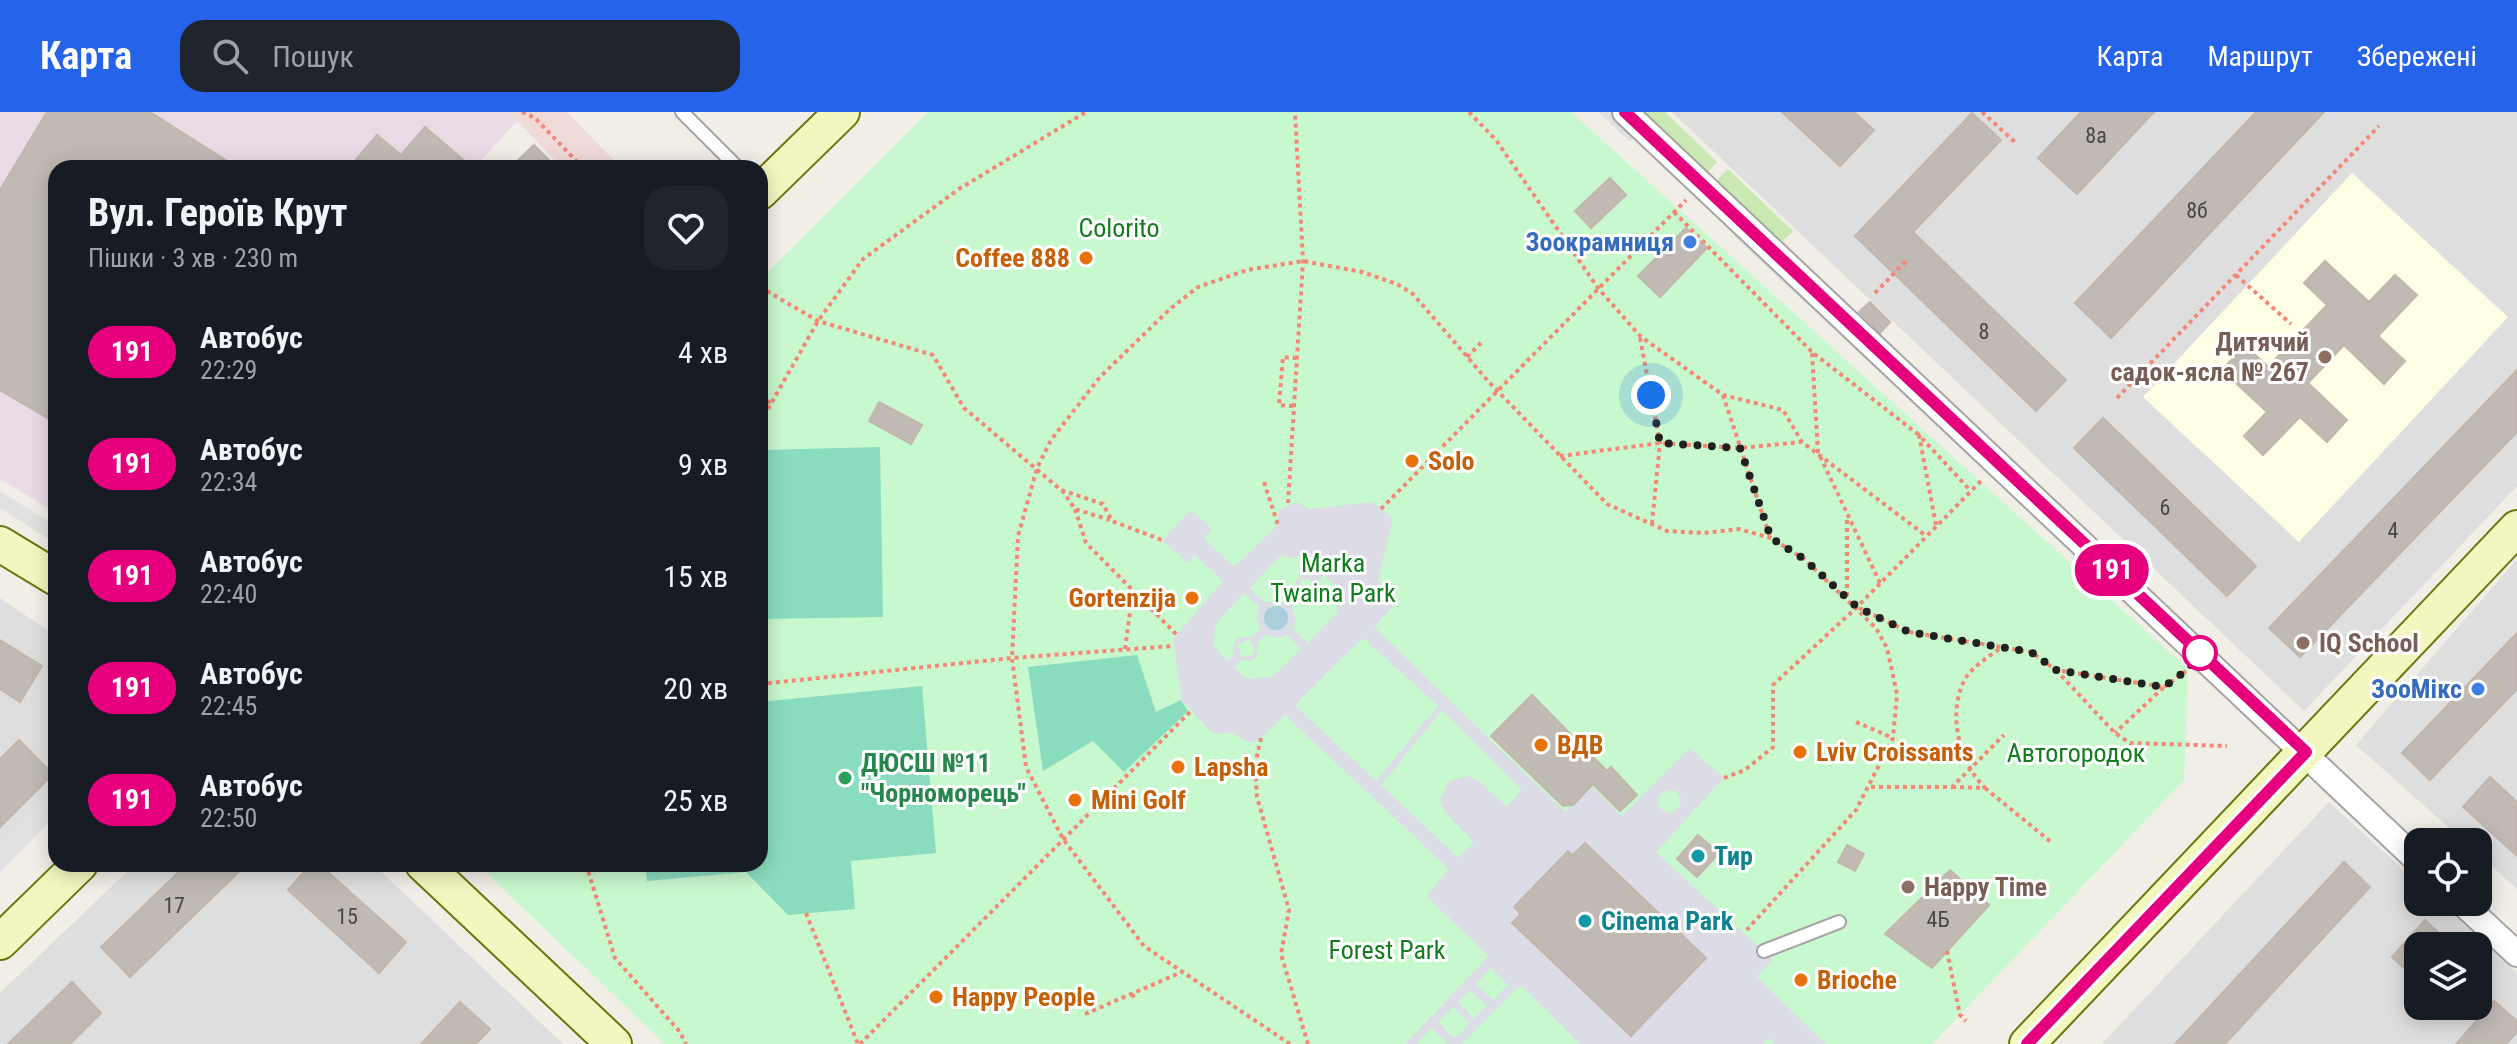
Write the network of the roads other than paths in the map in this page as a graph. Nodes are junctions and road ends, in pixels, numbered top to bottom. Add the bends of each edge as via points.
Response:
1 (682, 112) edge
2 (842, 112) edge
3 (1625, 112) edge
4 (730, 160) edge
5 (768, 183) edge
6 (2517, 528) edge
7 (0, 544) edge
8 (48, 573) edge
9 (2306, 752) junction
10 (2404, 847) edge
11 (72, 872) edge
12 (431, 872) edge
13 (2476, 916) edge
14 (1839, 922) dead end
15 (0, 942) edge
16 (1764, 951) dead end
17 (2517, 954) edge
18 (614, 1044) edge
19 (2027, 1044) edge

1 - 4 lane
2 - 5 street
3 - 9 street
6 - 9 street
7 - 8 street
9 - 10 street
9 - 19 street
11 - 15 street
12 - 18 street
13 - 17 street
14 - 16 lane

